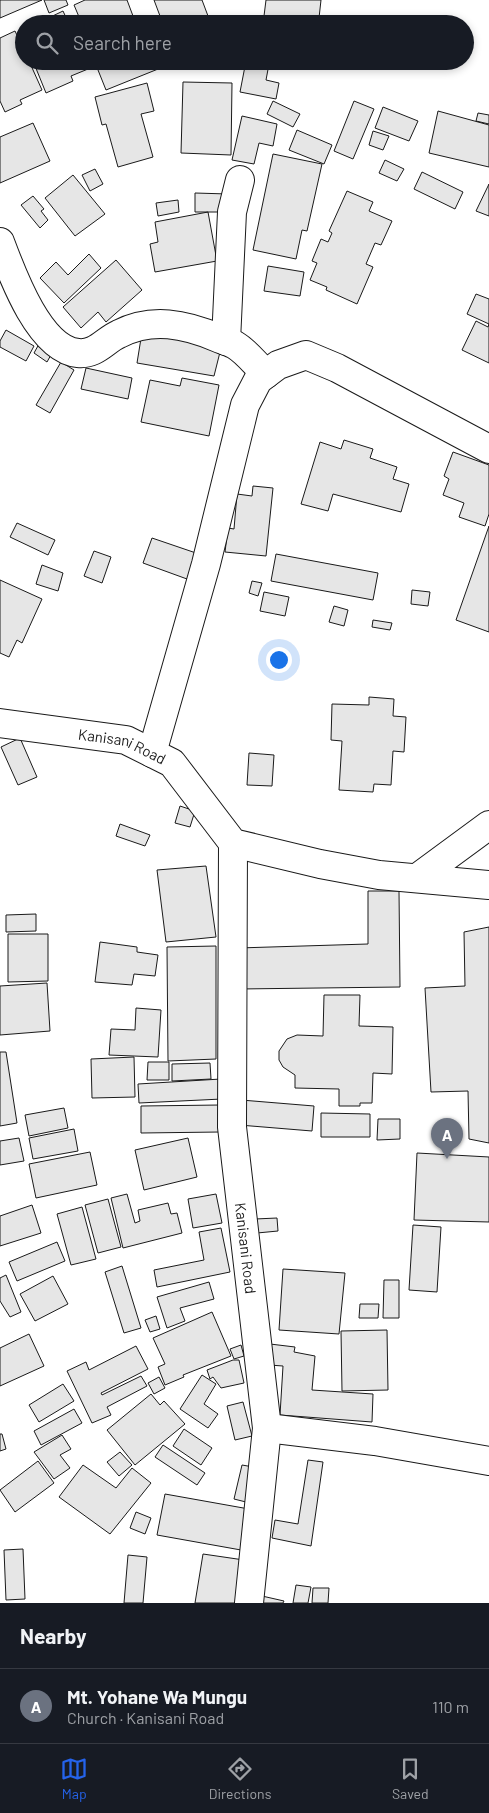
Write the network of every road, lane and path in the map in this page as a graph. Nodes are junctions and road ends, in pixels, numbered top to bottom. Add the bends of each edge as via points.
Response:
1 (240, 180) dead end
2 (0, 242) edge
3 (226, 341) junction
4 (266, 374) junction
5 (489, 449) edge
6 (0, 723) edge
7 (152, 753) junction
8 (489, 825) edge
9 (232, 843) junction
10 (417, 878) junction
11 (489, 885) edge
12 (267, 1428) junction
13 (489, 1461) edge
14 (248, 1603) edge

1 - 3 street via 232,212
2 - 3 street via 34,318 60,346 79,353 92,351 116,334 156,323 179,325
3 - 4 street via 236,345
4 - 5 street via 278,365 306,355 337,368
4 - 7 street via 258,380 245,406 206,564
6 - 7 street, Kanisani Road via 126,740
7 - 9 street, Kanisani Road via 172,763
8 - 10 street
9 - 10 street via 320,864
9 - 12 street, Kanisani Road via 232,1127
10 - 11 street
12 - 13 street via 375,1441
12 - 14 street, Kanisani Road

